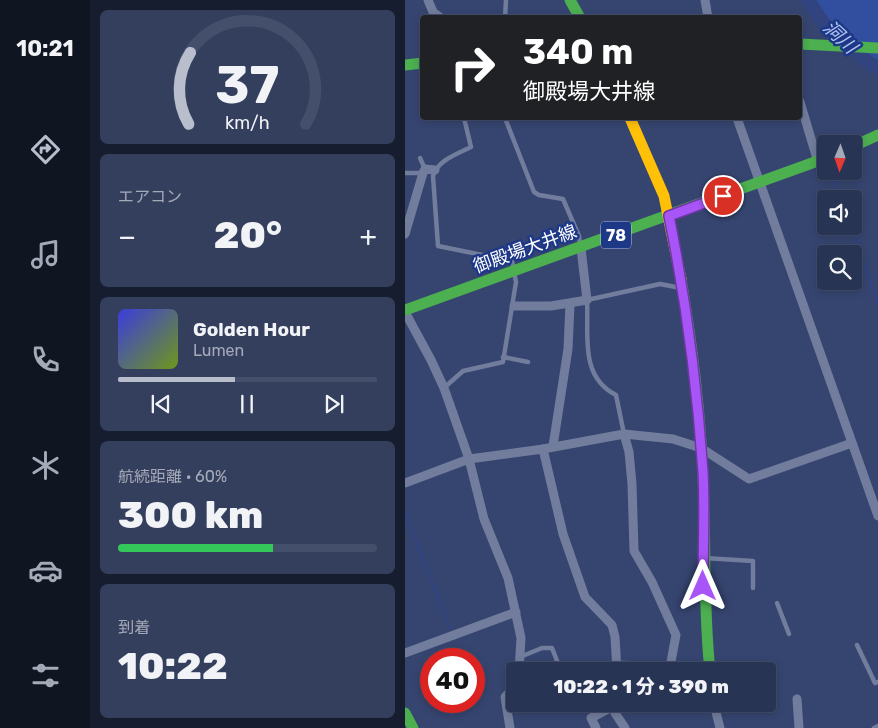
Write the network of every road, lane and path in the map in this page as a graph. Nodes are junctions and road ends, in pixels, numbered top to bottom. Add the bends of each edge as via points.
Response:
1 (428, 0) edge
2 (506, 0) edge
3 (570, 0) edge
4 (705, 0) edge
5 (437, 15) edge
6 (505, 15) edge
7 (578, 15) edge
8 (708, 15) edge
9 (802, 44) edge
10 (878, 48) edge
11 (420, 63) edge
12 (405, 65) edge
13 (802, 107) edge
14 (464, 120) edge
15 (506, 120) edge
16 (631, 120) edge
17 (738, 120) edge
18 (878, 135) edge
19 (863, 142) edge
20 (817, 147) edge
21 (420, 158) dead end
22 (817, 162) edge
23 (435, 170) junction
24 (424, 171) junction
25 (405, 173) edge
26 (759, 183) junction
27 (669, 216) junction
28 (405, 234) edge
29 (581, 248) junction
30 (515, 271) junction
31 (681, 288) junction
32 (587, 300) junction
33 (570, 304) junction
34 (513, 306) junction
35 (405, 311) edge
36 (503, 357) junction
37 (528, 362) dead end
38 (444, 388) junction
39 (624, 434) junction
40 (853, 443) junction
41 (553, 446) junction
42 (701, 448) junction
43 (543, 449) junction
44 (469, 459) junction
45 (405, 483) edge
46 (878, 516) edge
47 (703, 558) junction
48 (753, 588) dead end
49 (777, 603) dead end
50 (516, 612) junction
51 (789, 634) dead end
52 (857, 646) dead end
53 (405, 653) edge
54 (520, 657) junction
55 (520, 662) edge
56 (557, 662) edge
57 (616, 662) edge
58 (671, 662) edge
59 (708, 662) edge
60 (878, 682) edge
61 (797, 699) dead end
62 (507, 712) edge
63 (602, 712) edge
64 (616, 712) edge
65 (716, 712) edge
66 (405, 713) edge
67 (878, 726) edge
68 (413, 728) edge
69 (509, 728) edge
70 (596, 728) edge
71 (625, 728) edge
72 (720, 728) edge
73 (799, 728) edge
74 (873, 728) edge

1 - 5 street
2 - 6 lane
3 - 7 street
4 - 8 street
9 - 10 street
11 - 12 street
13 - 20 street
14 - 23 lane via 471,147
15 - 29 lane via 534,192 539,196 563,198
16 - 27 street via 664,196
17 - 26 street
18 - 19 street
21 - 24 lane
22 - 26 street, 御殿場大井線 / 78
23 - 24 street
23 - 30 lane via 438,246 512,260
24 - 25 lane
24 - 28 street
26 - 27 street, 御殿場大井線 / 78
26 - 40 street
27 - 29 street, 御殿場大井線 / 78
27 - 31 street
29 - 30 street, 御殿場大井線 / 78
29 - 32 street
30 - 34 lane
30 - 35 street, 御殿場大井線 / 78
31 - 32 lane via 660,284
31 - 42 street
32 - 33 street
32 - 39 lane via 587,353 596,380 616,395
33 - 34 street
33 - 41 street
34 - 36 lane
35 - 38 street
36 - 37 lane
36 - 38 lane via 503,362 463,371
38 - 44 street
39 - 41 street
39 - 42 street via 673,439
39 - 58 street via 632,484 634,551 676,635
40 - 42 street via 749,479
40 - 46 street
41 - 43 street
42 - 47 street
43 - 44 street
43 - 57 street via 563,534 585,597 612,625
44 - 45 street
44 - 50 street via 484,518 508,578
47 - 48 lane via 753,562
47 - 59 street
49 - 51 lane
50 - 53 street
50 - 54 street via 521,638
52 - 60 lane via 875,684
54 - 55 street
54 - 56 lane via 542,648 552,648
61 - 73 street
62 - 69 street
63 - 70 street via 591,718
64 - 71 street
65 - 72 street
66 - 68 street
67 - 74 lane

